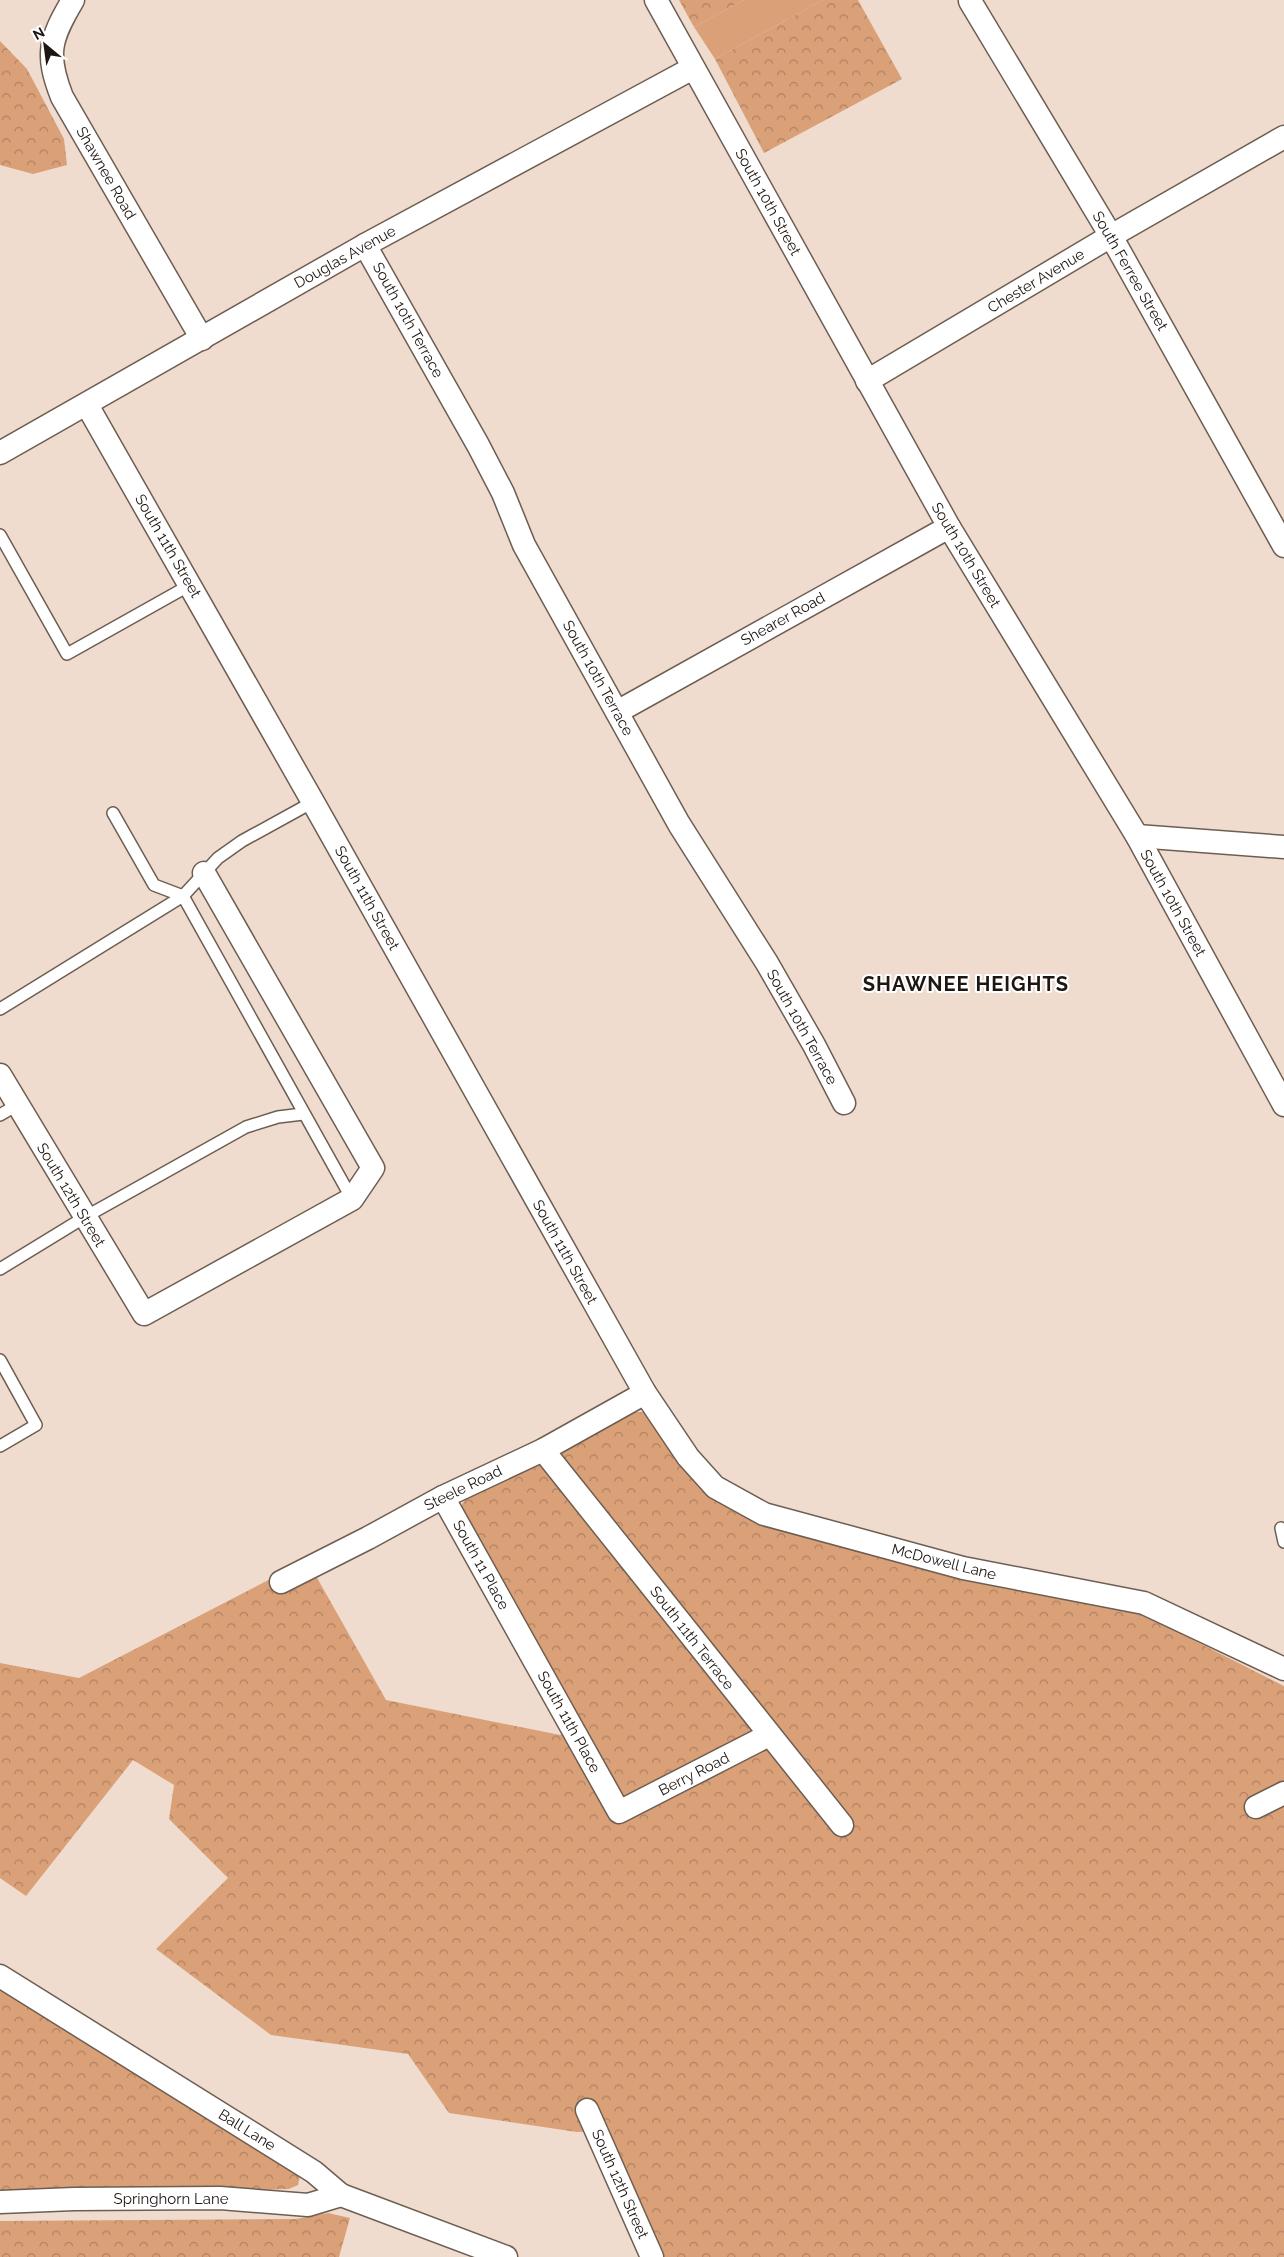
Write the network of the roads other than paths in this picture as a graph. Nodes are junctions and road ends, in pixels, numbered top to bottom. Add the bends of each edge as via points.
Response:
1 (74, 0) edge
2 (656, 0) edge
3 (970, 1) edge
4 (693, 68) junction
5 (1284, 137) edge
6 (1111, 236) junction
7 (365, 245) junction
8 (202, 339) junction
9 (867, 381) junction
10 (87, 405) junction
11 (0, 453) edge
12 (949, 527) junction
13 (0, 535) edge
14 (1284, 546) edge
15 (190, 585) junction
16 (617, 712) junction
17 (314, 802) junction
18 (113, 813) dead end
19 (1137, 836) junction
20 (1284, 847) edge
21 (204, 873) junction
22 (183, 896) junction
23 (0, 1009) edge
24 (0, 1075) edge
25 (844, 1103) dead end
26 (1284, 1105) edge
27 (9, 1110) edge
28 (303, 1114) junction
29 (352, 1199) junction
30 (85, 1217) junction
31 (0, 1268) edge
32 (0, 1360) edge
33 (645, 1393) junction
34 (0, 1446) edge
35 (543, 1450) junction
36 (442, 1497) junction
37 (1281, 1528) dead end
38 (1284, 1542) edge
39 (281, 1582) dead end
40 (519, 1633) joint
41 (1284, 1669) edge
42 (770, 1736) junction
43 (1284, 1793) edge
44 (1256, 1807) dead end
45 (619, 1812) joint
46 (842, 1825) dead end
47 (0, 1976) edge
48 (587, 2110) dead end
49 (341, 2195) junction
50 (0, 2202) edge
51 (506, 2257) edge
52 (652, 2257) edge

1 - 8 street, Shawnee Road via 56,31 52,45 54,78
2 - 4 street, South 10th Street
3 - 6 street, South Ferree Street
4 - 7 street, Douglas Avenue
4 - 9 street, South 10th Street
5 - 6 street, Chester Avenue
6 - 9 street, Chester Avenue
6 - 14 street, South Ferree Street
7 - 8 street, Douglas Avenue
7 - 16 street, South 10th Terrace via 478,445 524,545
8 - 10 street, Douglas Avenue
9 - 12 street, South 10th Street
10 - 11 street, Douglas Avenue
10 - 15 street, South 11th Street
12 - 16 street, Shearer Road
12 - 19 street, South 10th Street
13 - 15 lane via 67,654
15 - 17 street, South 11th Street
16 - 25 street, South 10th Terrace via 679,824 767,963
17 - 21 lane via 242,841
17 - 33 street, South 11th Street
18 - 22 lane via 154,885
19 - 20 street
19 - 26 street, South 10th Street
21 - 22 lane
21 - 29 street via 373,1168
22 - 23 lane
22 - 28 lane
24 - 27 street, South 12th Street
27 - 30 street, South 12th Street
28 - 29 lane
28 - 30 lane via 278,1117 246,1127
29 - 30 street, South 12th Street via 144,1314
30 - 31 lane
32 - 34 lane via 36,1425
33 - 35 street, Steele Road
33 - 41 street, McDowell Lane via 688,1457 715,1487 764,1514 962,1568 1144,1604
35 - 36 street, Steele Road
35 - 42 street, South 11th Terrace
36 - 39 street, Steele Road
36 - 40 street, South 11 Place
37 - 38 lane
40 - 45 street, South 11th Place
42 - 45 street, Berry Road
42 - 46 street, South 11th Terrace
43 - 44 street
47 - 49 street, Ball Lane via 314,2172
48 - 52 street, South 12th Street
49 - 50 street, Springhorn Lane via 308,2205 220,2198
49 - 51 street, Ball Lane

